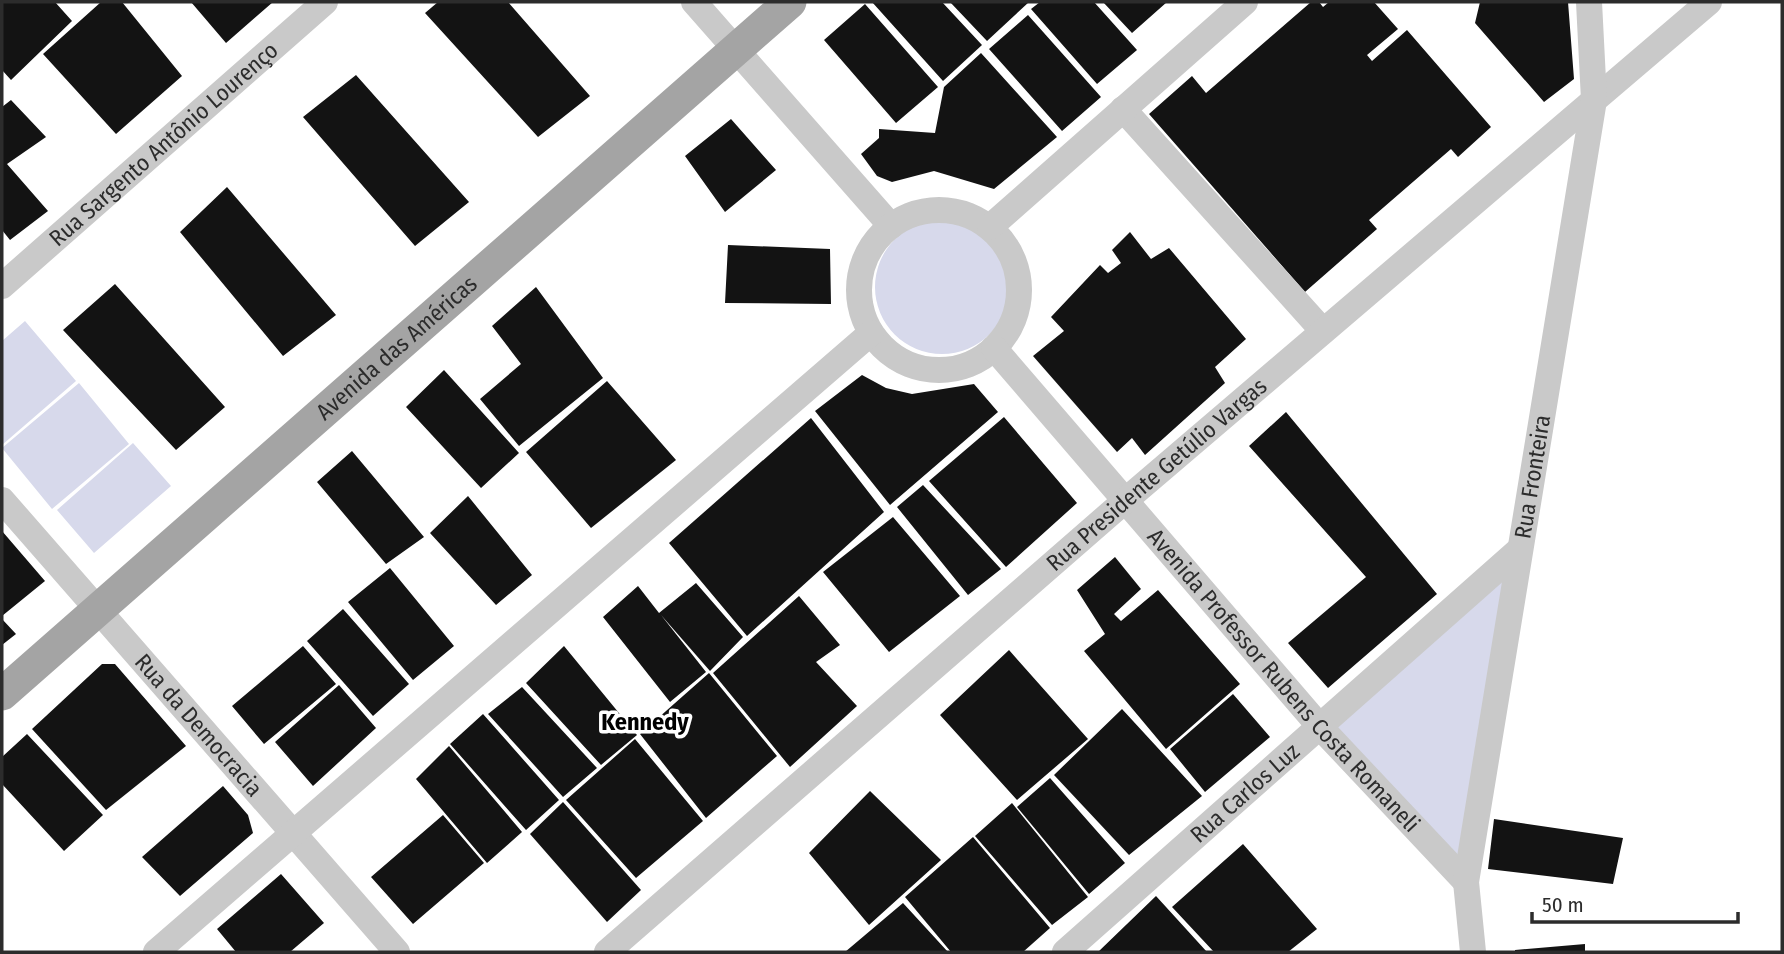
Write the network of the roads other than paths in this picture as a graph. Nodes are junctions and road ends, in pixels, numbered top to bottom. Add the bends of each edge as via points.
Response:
1 (326, 2) edge
2 (694, 2) edge
3 (790, 2) edge
4 (1245, 2) edge
5 (1589, 2) edge
6 (1709, 2) edge
7 (736, 49) junction
8 (1594, 100) junction
9 (1123, 109) junction
10 (891, 226) junction
11 (990, 227) junction
12 (2, 286) edge
13 (1323, 331) junction
14 (871, 333) junction
15 (994, 348) junction
16 (1127, 499) junction
17 (2, 500) edge
18 (1519, 550) junction
19 (98, 611) junction
20 (2, 694) edge
21 (1321, 728) junction
22 (292, 834) junction
23 (1466, 882) junction
24 (156, 952) edge
25 (397, 952) edge
26 (607, 952) edge
27 (1065, 952) edge
28 (1472, 952) edge

1 - 12 street, Rua Sargento Antônio Lourenço
2 - 7 street
3 - 7 main road, Avenida das Américas
4 - 9 street
5 - 8 street, Rua Fronteira
6 - 8 street, Rua Presidente Getúlio Vargas
7 - 10 street
7 - 19 main road, Avenida das Américas
8 - 13 street, Rua Presidente Getúlio Vargas
8 - 18 street, Rua Fronteira
9 - 11 street
9 - 13 street
10 - 11 street via 914,213 940,209 967,214
10 - 14 street via 874,243 863,264 861,311
11 - 15 street via 1008,247 1018,272 1019,300 1011,326
13 - 16 street, Rua Presidente Getúlio Vargas
14 - 15 street via 886,351 929,370 975,362
14 - 22 street
15 - 16 street, Avenida Professor Rubens Costa Romaneli
16 - 21 street, Avenida Professor Rubens Costa Romaneli
16 - 26 street, Rua Presidente Getúlio Vargas
17 - 19 street, Rua da Democracia
18 - 21 street, Rua Carlos Luz
18 - 23 street, Rua Fronteira
19 - 20 main road, Avenida das Américas
19 - 22 street, Rua da Democracia
21 - 23 street, Avenida Professor Rubens Costa Romaneli
21 - 27 street, Rua Carlos Luz
22 - 24 street
22 - 25 street, Rua da Democracia
23 - 28 street, Rua Fronteira

